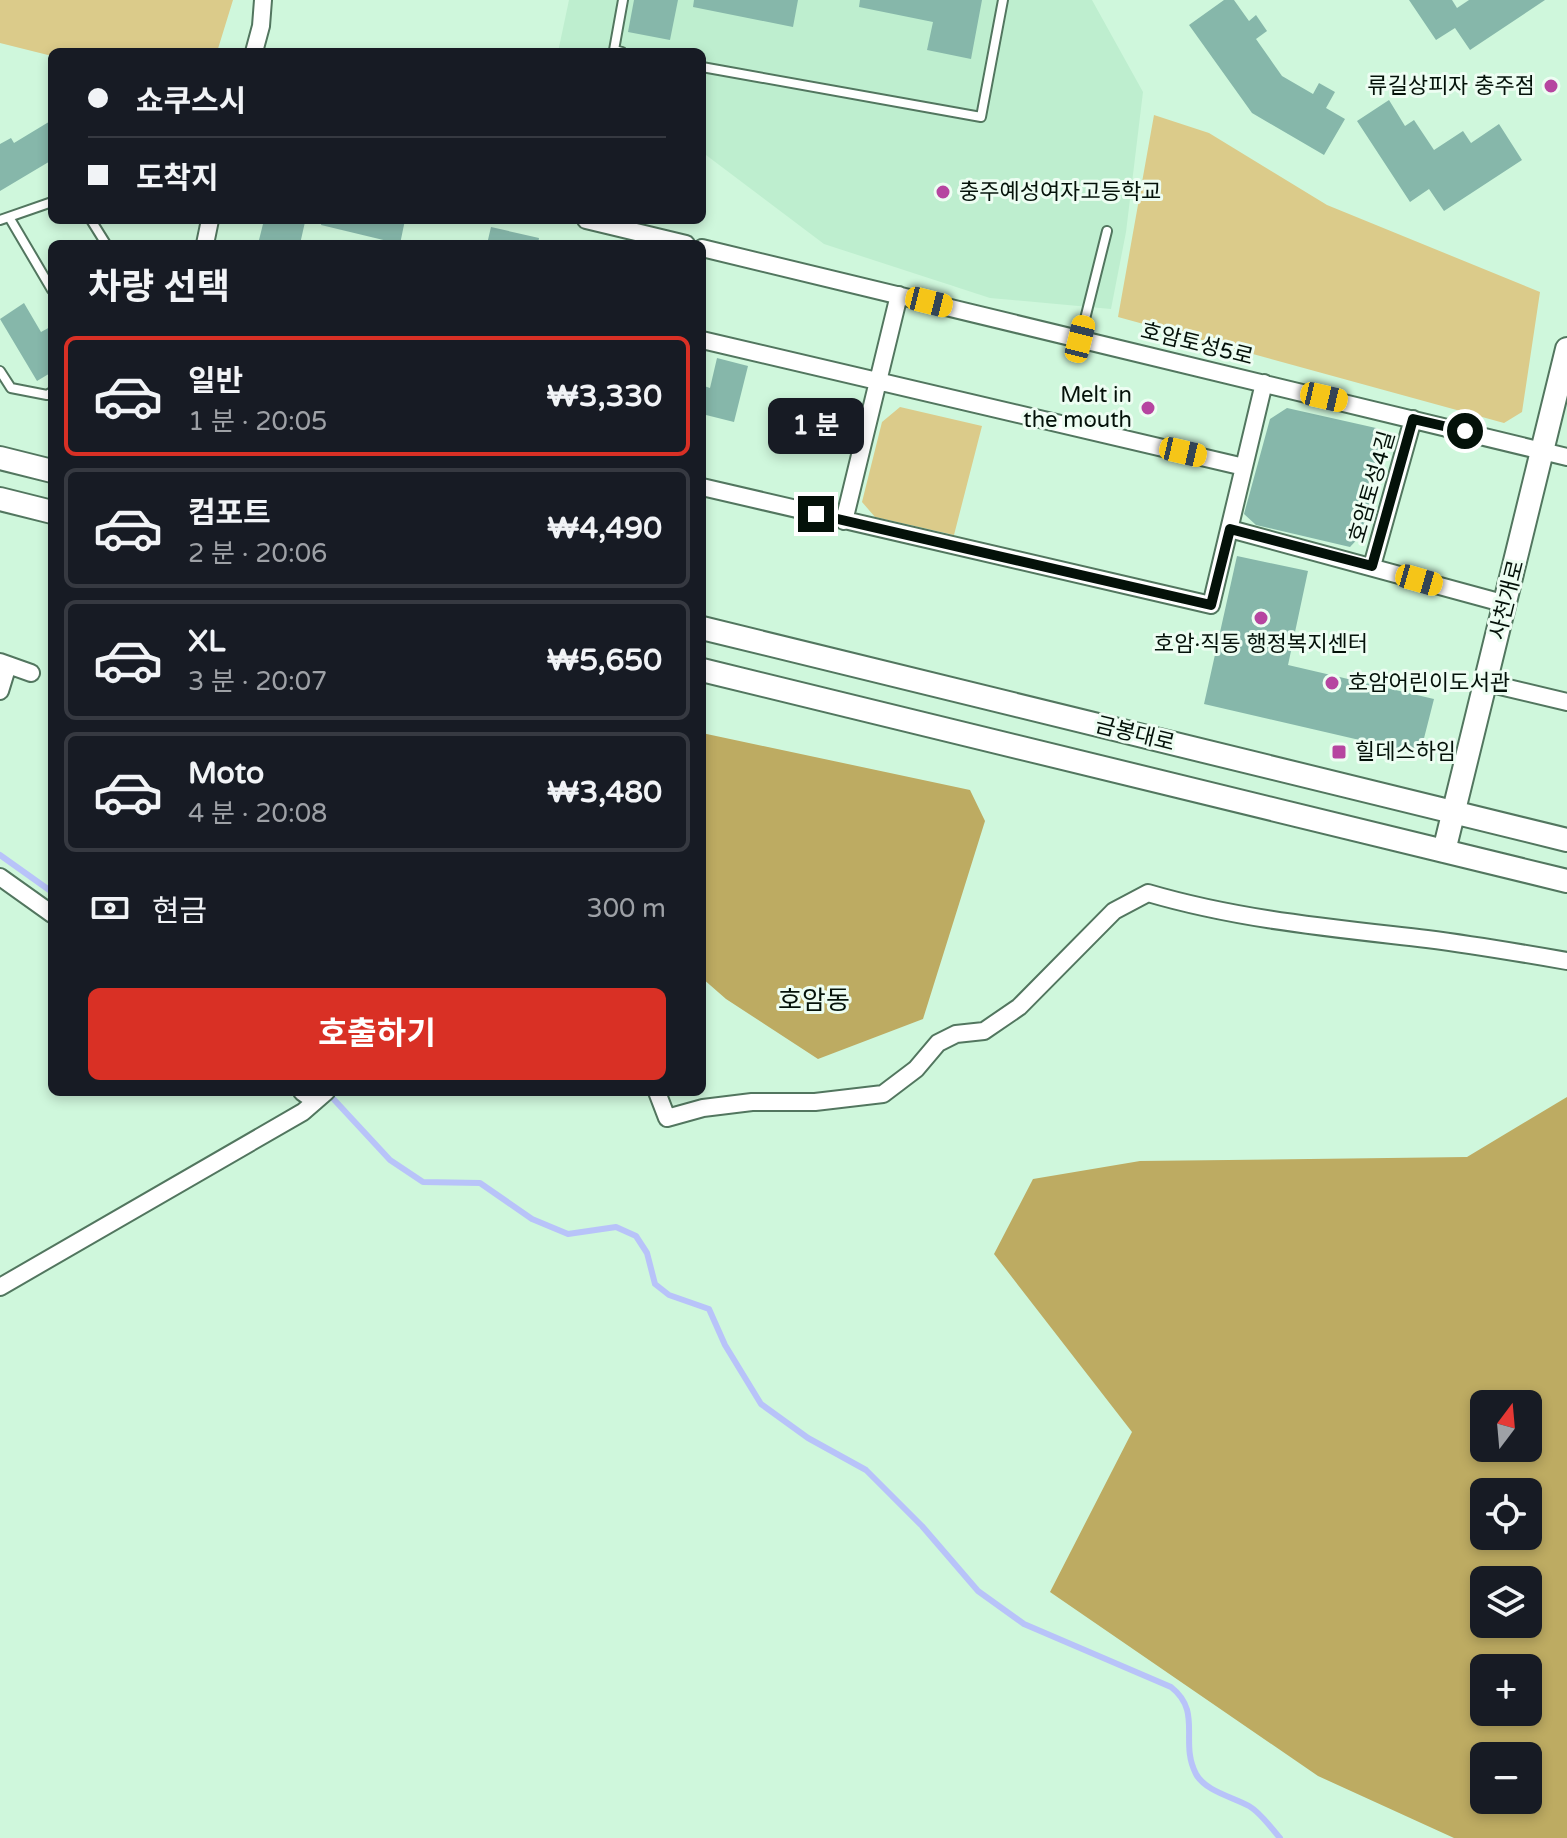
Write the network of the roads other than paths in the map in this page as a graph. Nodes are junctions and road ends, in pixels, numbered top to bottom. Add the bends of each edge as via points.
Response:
1 (263, 0) edge
2 (623, 0) edge
3 (1003, 0) edge
4 (255, 48) edge
5 (614, 48) edge
6 (706, 68) edge
7 (48, 203) edge
8 (4, 219) edge
9 (595, 224) edge
10 (1107, 231) dead end
11 (622, 236) edge
12 (654, 240) edge
13 (706, 249) edge
14 (48, 284) edge
15 (899, 295) junction
16 (1080, 339) junction
17 (706, 341) edge
18 (1567, 349) edge
19 (0, 371) edge
20 (878, 381) junction
21 (1264, 383) junction
22 (48, 394) edge
23 (1413, 419) junction
24 (1543, 450) junction
25 (1567, 457) edge
26 (0, 458) edge
27 (1244, 467) junction
28 (48, 470) edge
29 (706, 488) edge
30 (0, 499) edge
31 (48, 511) edge
32 (844, 521) junction
33 (1230, 529) junction
34 (1372, 566) junction
35 (1506, 604) junction
36 (706, 629) edge
37 (4, 663) edge
38 (706, 671) edge
39 (31, 673) dead end
40 (1487, 683) junction
41 (0, 691) edge
42 (1567, 702) edge
43 (1455, 812) junction
44 (1567, 840) edge
45 (1444, 851) junction
46 (0, 877) edge
47 (1567, 881) edge
48 (48, 911) edge
49 (1567, 961) edge
50 (313, 1096) edge
51 (659, 1096) edge
52 (0, 1287) edge

1 - 4 street
2 - 5 lane
3 - 6 lane via 981,117
7 - 8 lane
8 - 14 lane
9 - 11 street
10 - 16 lane
11 - 12 street
13 - 15 street, 호암토성5로
15 - 16 street, 호암토성5로
15 - 20 street
16 - 21 street, 호암토성5로
17 - 20 street
18 - 24 street, 사천개로
19 - 22 lane via 11,388
20 - 27 street
20 - 32 street
21 - 23 street, 호암토성5로
21 - 27 street
23 - 24 street, 호암토성5로
23 - 34 street, 호암토성4길
24 - 25 street, 호암토성5로
24 - 35 street, 사천개로
26 - 28 street
27 - 33 street
29 - 32 street
30 - 31 street
32 - 33 street via 1211,605
33 - 34 street
34 - 35 street
35 - 40 street, 사천개로
36 - 43 street, 금봉대로
37 - 39 street
37 - 41 street
38 - 45 street, 금봉대로
40 - 42 street
40 - 43 street, 사천개로
43 - 44 street, 금봉대로
43 - 45 street, 사천개로
45 - 47 street, 금봉대로
46 - 48 street
49 - 51 street via 1277,923 1148,893 1114,911 1019,1007 984,1031 956,1034 938,1043 916,1069 883,1094 752,1102 667,1118
50 - 52 street via 303,1112

